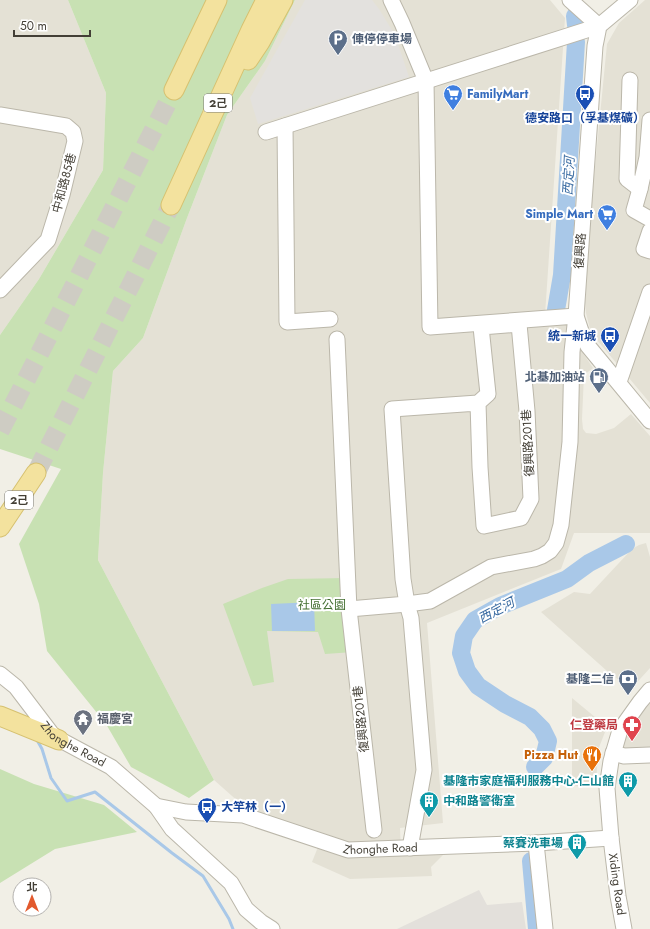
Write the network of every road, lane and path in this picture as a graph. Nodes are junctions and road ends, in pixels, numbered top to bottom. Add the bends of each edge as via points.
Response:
1 (204, 0) edge
2 (217, 0) edge
3 (266, 0) edge
4 (283, 0) edge
5 (390, 0) edge
6 (570, 0) edge
7 (630, 0) edge
8 (583, 6) edge
9 (599, 26) junction
10 (630, 80) dead end
11 (426, 81) junction
12 (216, 108) junction
13 (0, 115) edge
14 (650, 120) edge
15 (285, 126) junction
16 (266, 132) dead end
17 (640, 188) junction
18 (171, 205) tunnel mouth
19 (650, 219) edge
20 (650, 231) edge
21 (650, 251) edge
22 (0, 290) edge
23 (650, 292) edge
24 (576, 316) junction
25 (646, 318) edge
26 (330, 319) dead end
27 (337, 339) dead end
28 (588, 346) junction
29 (572, 352) junction
30 (619, 382) junction
31 (478, 403) junction
32 (650, 421) edge
33 (36, 473) tunnel mouth
34 (0, 527) edge
35 (407, 604) junction
36 (348, 608) junction
37 (0, 674) edge
38 (650, 690) edge
39 (0, 716) edge
40 (34, 724) junction
41 (59, 740) joint
42 (613, 753) junction
43 (650, 755) edge
44 (156, 806) junction
45 (186, 812) junction
46 (172, 829) junction
47 (374, 830) dead end
48 (611, 838) junction
49 (536, 843) junction
50 (410, 848) junction
51 (272, 929) edge
52 (545, 929) edge
53 (624, 929) edge

1 - 2 main road via 174,90
3 - 12 main road, 2己
4 - 12 main road via 260,42
5 - 11 street
6 - 8 street
7 - 9 street
8 - 9 street
9 - 11 street
9 - 24 street, 復興路 via 595,46
10 - 17 street via 627,180
11 - 15 street
11 - 24 street via 430,327
12 - 18 main road, 2己
13 - 22 street, 中和路85巷 via 66,126 73,132 75,141 48,240
14 - 17 street via 647,157
15 - 16 street
15 - 26 street via 287,322
17 - 19 street via 634,210
20 - 21 street via 644,248
23 - 25 street
24 - 28 street, 復興路
24 - 29 street
25 - 30 street
27 - 36 street, 復興路201巷
28 - 29 street
28 - 30 street, 復興路
29 - 35 street via 570,442 561,525 556,543 542,556 490,567 430,601
30 - 32 street, 復興路
31 - 31 street, 復興路201巷 via 480,467 484,526 521,518 531,499 527,411 519,324 481,327 488,394
31 - 35 street via 392,409 403,579
33 - 34 main road, 2己
35 - 36 street
35 - 50 street via 411,618 424,770
36 - 47 street, 復興路201巷
37 - 40 street, Zhonghe Road via 16,687
38 - 42 street via 620,730
39 - 40 main road
40 - 41 main road
41 - 44 street, Zhonghe Road via 110,767
42 - 43 street via 624,756
42 - 48 street via 607,788
44 - 45 street, Zhonghe Road
44 - 46 street, Zhonghe Road
45 - 46 street via 172,817
45 - 50 street, Zhonghe Road via 243,815 348,850
46 - 51 street, Zhonghe Road via 231,883 246,909
48 - 49 street, Zhonghe Road
48 - 53 street, Xiding Road
49 - 50 street, Zhonghe Road
49 - 52 street

